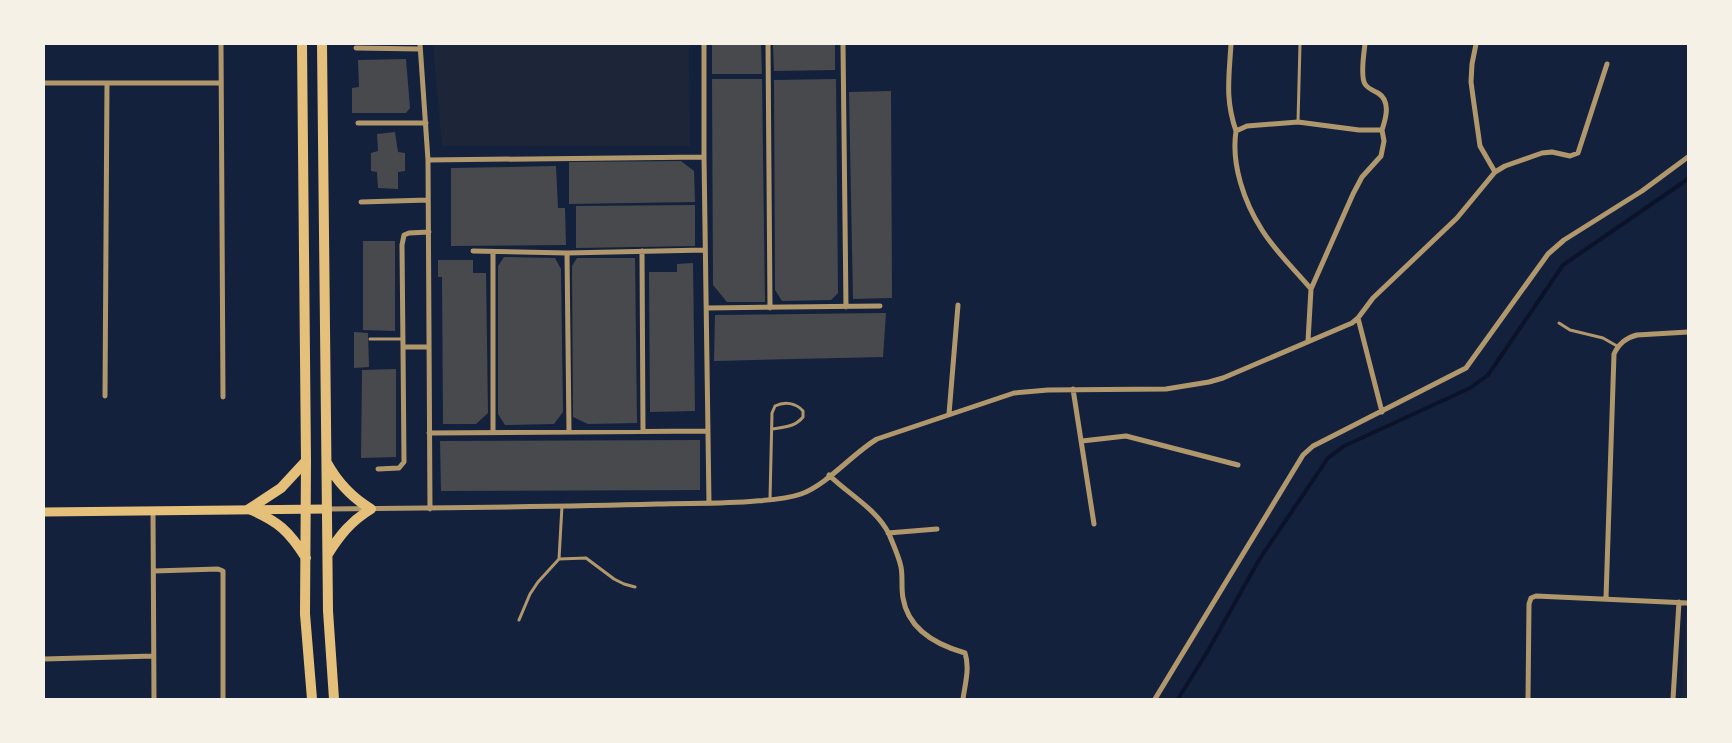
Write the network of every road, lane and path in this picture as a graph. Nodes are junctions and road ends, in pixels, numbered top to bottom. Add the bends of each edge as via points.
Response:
1 (221, 44) edge
2 (302, 44) edge
3 (322, 44) edge
4 (704, 44) edge
5 (768, 44) edge
6 (843, 44) edge
7 (1231, 44) edge
8 (1300, 44) edge
9 (1365, 44) edge
10 (1477, 44) edge
11 (420, 46) edge
12 (356, 48) dead end
13 (1607, 64) dead end
14 (44, 83) edge
15 (107, 83) junction
16 (221, 83) junction
17 (1298, 122) junction
18 (358, 123) dead end
19 (426, 123) junction
20 (1382, 130) junction
21 (1236, 131) junction
22 (704, 157) junction
23 (1688, 157) edge
24 (428, 160) junction
25 (1495, 172) junction
26 (428, 200) junction
27 (361, 202) dead end
28 (429, 232) junction
29 (705, 250) junction
30 (473, 251) dead end
31 (642, 251) junction
32 (493, 252) junction
33 (567, 253) junction
34 (1311, 289) junction
35 (958, 305) dead end
36 (880, 306) dead end
37 (846, 307) junction
38 (707, 308) junction
39 (770, 308) junction
40 (1358, 318) junction
41 (1559, 323) dead end
42 (1688, 332) edge
43 (370, 339) dead end
44 (403, 339) junction
45 (1308, 341) junction
46 (1617, 346) junction
47 (403, 347) junction
48 (429, 347) junction
49 (1073, 389) junction
50 (104, 396) dead end
51 (222, 397) dead end
52 (1382, 412) junction
53 (949, 414) junction
54 (772, 429) junction
55 (643, 431) junction
56 (708, 431) junction
57 (493, 432) junction
58 (568, 432) junction
59 (429, 433) junction
60 (1082, 442) junction
61 (306, 461) junction
62 (326, 462) junction
63 (1238, 465) dead end
64 (378, 469) dead end
65 (829, 475) junction
66 (770, 500) junction
67 (709, 503) junction
68 (562, 506) junction
69 (249, 509) junction
70 (327, 509) junction
71 (371, 509) junction
72 (430, 509) junction
73 (305, 510) junction
74 (153, 511) junction
75 (44, 512) edge
76 (1094, 524) dead end
77 (937, 529) dead end
78 (888, 533) junction
79 (328, 554) junction
80 (306, 558) junction
81 (559, 559) junction
82 (154, 571) junction
83 (635, 586) dead end
84 (1606, 598) junction
85 (1679, 602) junction
86 (1688, 603) edge
87 (519, 620) dead end
88 (154, 656) junction
89 (44, 659) edge
90 (154, 699) edge
91 (224, 699) edge
92 (312, 699) edge
93 (334, 699) edge
94 (963, 699) edge
95 (1155, 699) edge
96 (1528, 699) edge
97 (1673, 699) edge

1 - 16 street
2 - 61 highway
3 - 62 highway
4 - 22 street
5 - 39 street
6 - 37 street
7 - 21 street via 1228,97
8 - 17 lane
9 - 20 street via 1364,82 1382,95 1387,104
10 - 25 street via 1471,82 1480,146
11 - 12 street
11 - 19 street
13 - 25 street via 1578,153 1570,156 1542,153
14 - 15 street
15 - 16 street
15 - 50 street
16 - 51 street
17 - 20 street
17 - 21 street via 1247,126
18 - 19 street
19 - 24 street
20 - 34 street via 1381,156 1362,177 1353,194
21 - 34 street via 1236,164 1251,208 1266,236
22 - 24 street
22 - 29 street
23 - 52 street via 1548,254 1466,368
24 - 26 street
25 - 40 street via 1457,218 1373,298
26 - 27 street
26 - 28 street
28 - 44 street via 404,235
28 - 48 street
29 - 31 street
29 - 38 street
30 - 32 street
31 - 33 street
31 - 55 street
32 - 33 street
32 - 57 street
33 - 58 street
34 - 45 street
35 - 53 street
36 - 37 street
37 - 39 street
38 - 39 street
38 - 56 street
40 - 45 street
40 - 52 street
41 - 46 lane
42 - 46 street via 1637,335
43 - 44 lane
44 - 47 street
45 - 49 street via 1209,382 1166,389
46 - 84 street via 1614,354
47 - 48 street
47 - 64 street via 404,462 400,468
48 - 59 street
49 - 53 street via 1014,393
49 - 60 street
52 - 95 street via 1313,446 1303,455
53 - 65 street via 877,439
54 - 54 lane via 772,413 780,403 799,406 803,411 800,422
54 - 66 lane
55 - 56 street
55 - 58 street
56 - 67 street
57 - 58 street
57 - 59 street
59 - 72 street
60 - 63 street via 1126,436
60 - 76 street
61 - 69 highway via 281,488
61 - 73 highway
62 - 70 highway
62 - 71 highway via 350,495
65 - 66 street via 800,494
65 - 78 street via 878,518
66 - 67 street
67 - 68 street
68 - 72 street
68 - 81 lane
69 - 73 main road
69 - 74 main road
69 - 80 highway via 279,524
70 - 71 street
70 - 73 main road
70 - 79 highway
71 - 72 street
71 - 79 highway via 346,528
73 - 80 highway
74 - 75 main road
74 - 82 street
77 - 78 street
78 - 94 street via 901,566 903,598 918,628 928,638 965,653 967,671
79 - 93 highway
80 - 92 highway via 305,614
81 - 83 lane via 586,558 614,579
81 - 87 lane via 530,594
82 - 88 street
82 - 91 street via 223,571
84 - 85 street
84 - 96 street via 1531,598
85 - 86 street
85 - 97 street
88 - 89 street
88 - 90 street

